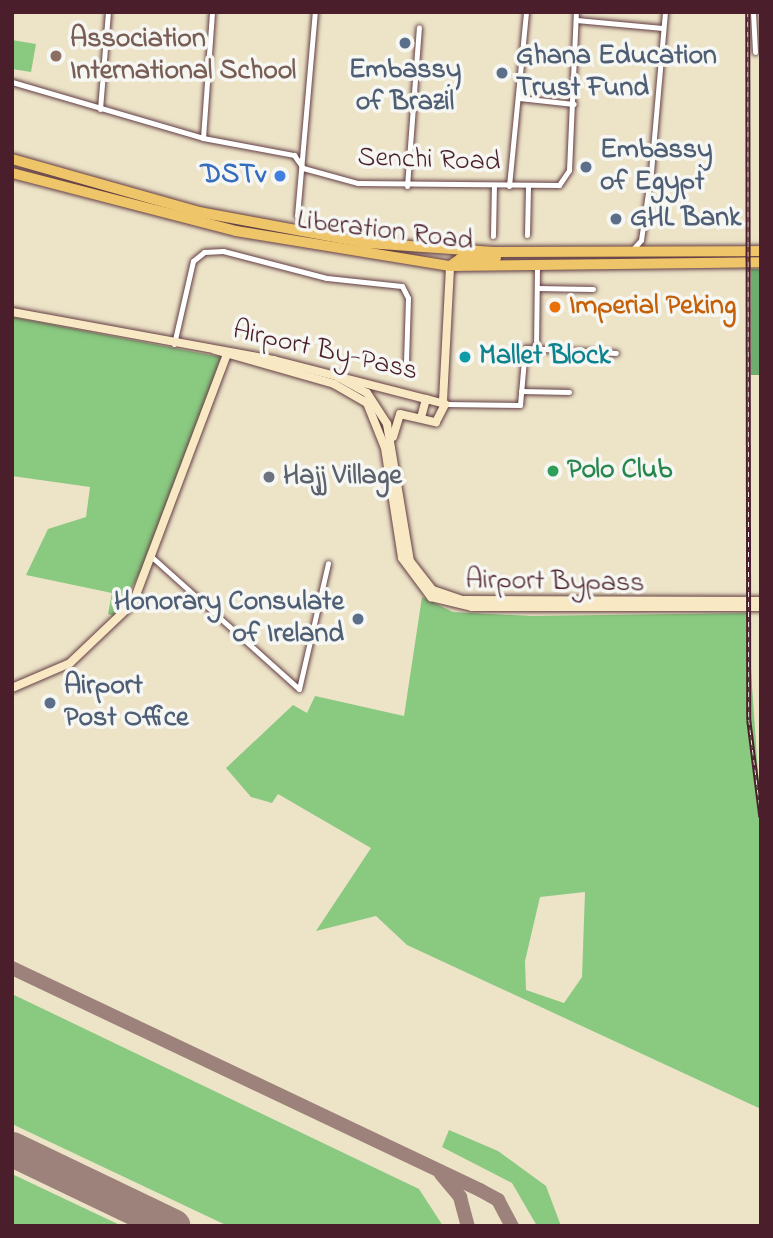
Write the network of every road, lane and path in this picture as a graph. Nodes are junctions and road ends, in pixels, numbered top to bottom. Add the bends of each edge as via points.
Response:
1 (108, 12) edge
2 (212, 12) edge
3 (315, 12) edge
4 (526, 12) edge
5 (576, 12) edge
6 (664, 12) edge
7 (752, 12) edge
8 (576, 20) junction
9 (419, 27) dead end
10 (663, 28) junction
11 (755, 52) dead end
12 (12, 82) edge
13 (519, 98) junction
14 (574, 104) junction
15 (100, 109) junction
16 (203, 138) junction
17 (13, 159) edge
18 (303, 168) junction
19 (12, 173) edge
20 (407, 186) junction
21 (494, 186) junction
22 (509, 186) junction
23 (528, 186) junction
24 (298, 216) dead end
25 (643, 233) junction
26 (527, 235) dead end
27 (493, 236) dead end
28 (761, 251) edge
29 (522, 252) junction
30 (627, 253) junction
31 (659, 253) junction
32 (761, 262) edge
33 (450, 266) junction
34 (537, 269) junction
35 (537, 288) junction
36 (593, 289) dead end
37 (12, 312) edge
38 (174, 344) junction
39 (536, 349) junction
40 (228, 353) junction
41 (617, 353) dead end
42 (405, 363) dead end
43 (443, 365) junction
44 (336, 380) junction
45 (521, 391) junction
46 (569, 392) dead end
47 (429, 398) junction
48 (444, 402) junction
49 (422, 414) junction
50 (393, 443) junction
51 (153, 558) junction
52 (328, 563) dead end
53 (761, 601) edge
54 (761, 607) edge
55 (12, 688) edge

1 - 15 street
2 - 16 street
3 - 18 street
4 - 13 street
5 - 8 street, Senchi Road
6 - 10 street
7 - 11 street
8 - 10 street
8 - 14 street, Senchi Road
9 - 20 street
10 - 25 street
12 - 15 street, Senchi Road
13 - 14 street
13 - 22 street
14 - 23 street, Senchi Road via 566,179
15 - 16 street, Senchi Road
16 - 18 street, Senchi Road via 294,155
17 - 29 highway, Liberation Road via 296,233
18 - 20 street, Senchi Road via 358,183
18 - 24 street
19 - 33 highway, Liberation Road via 236,232
20 - 21 street, Senchi Road
21 - 22 street, Senchi Road
21 - 27 street
22 - 23 street, Senchi Road
23 - 26 street
25 - 30 street
25 - 31 street
28 - 31 highway, Liberation Road
29 - 30 highway, Liberation Road
29 - 33 highway via 462,258
30 - 31 highway, Liberation Road
32 - 34 highway, Liberation Road
33 - 34 highway, Liberation Road
33 - 43 main road, Airport By-Pass
34 - 35 street
35 - 36 street
35 - 39 street
37 - 38 main road, Airport By-Pass
38 - 40 main road, Airport By-Pass
38 - 42 street via 193,261 204,252 223,251 327,278 402,286 408,298
39 - 41 street
39 - 45 street via 524,349
40 - 44 main road, Airport By-Pass
40 - 51 main road
43 - 47 main road, Airport By-Pass
43 - 48 main road, Airport By-Pass
44 - 47 main road, Airport By-Pass
44 - 50 main road, Airport Bypass via 374,400
44 - 54 main road, Airport Bypass via 360,397 376,417 402,558 431,597 472,607
45 - 46 street
45 - 48 street via 519,405
47 - 48 main road
47 - 49 main road
48 - 49 main road via 441,419
49 - 50 main road via 397,416
50 - 53 main road, Airport Bypass via 410,561 442,594 475,600
51 - 52 street via 299,689
51 - 55 main road via 133,603 89,648 54,672

